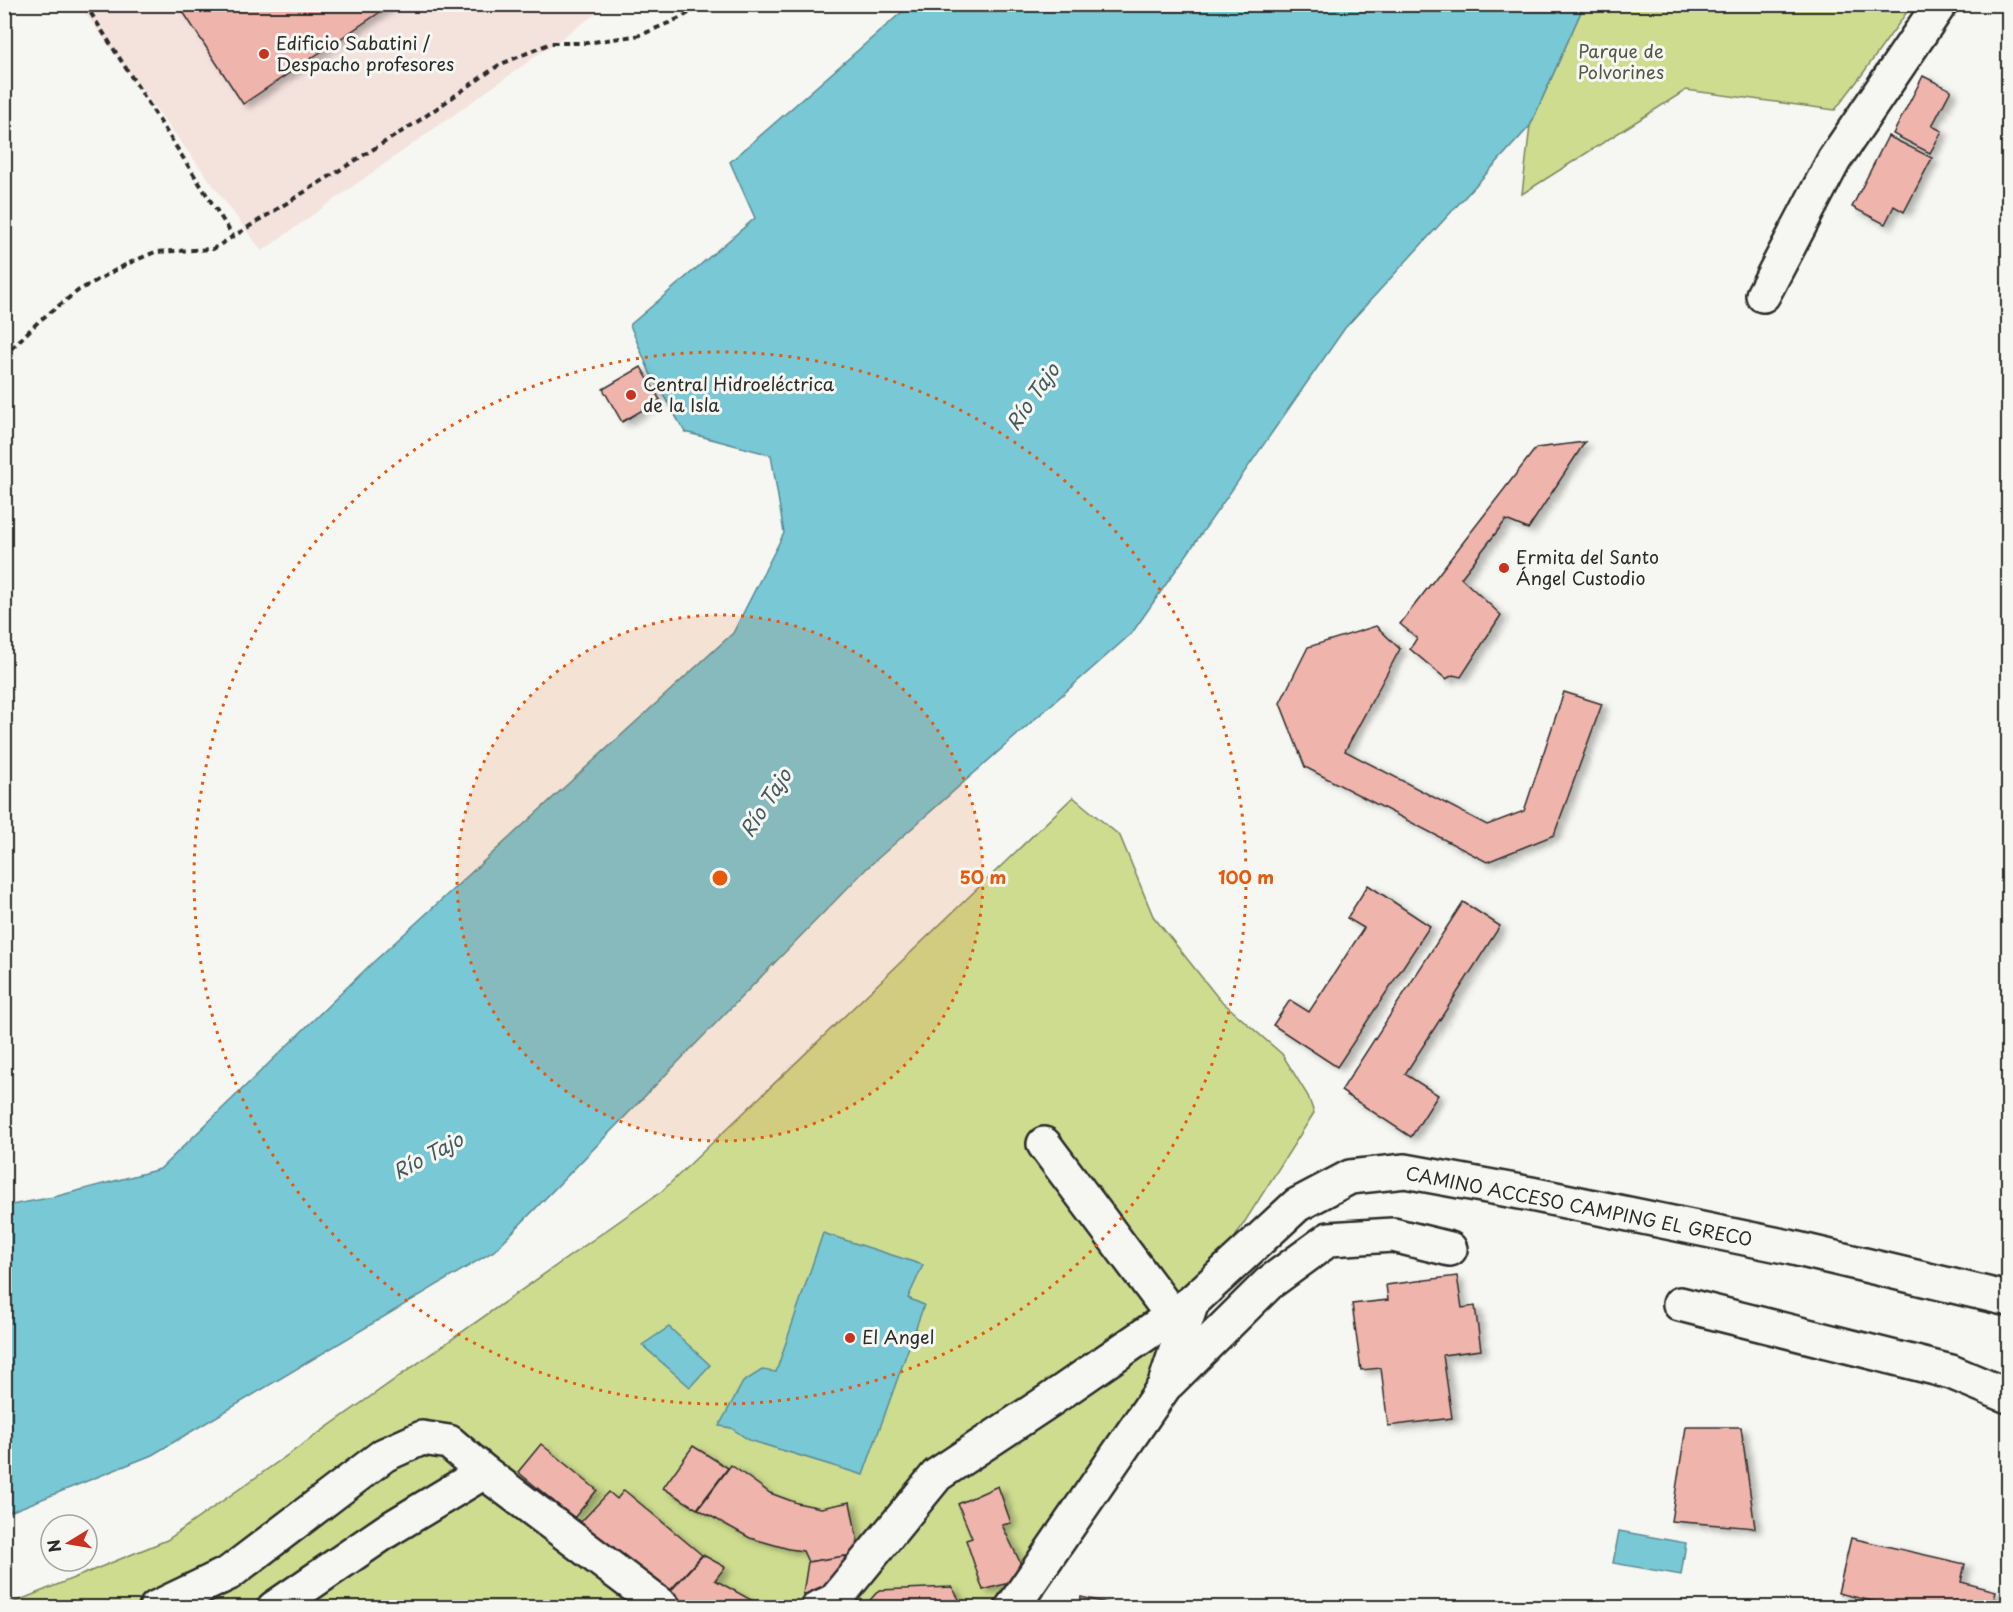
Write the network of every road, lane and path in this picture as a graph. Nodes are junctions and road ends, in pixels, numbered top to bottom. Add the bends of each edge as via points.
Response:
1 (86, 4) edge
2 (704, 4) edge
3 (1940, 4) edge
4 (233, 236) junction
5 (1763, 296) dead end
6 (4, 356) edge
7 (1044, 1144) dead end
8 (1450, 1249) dead end
9 (2008, 1299) edge
10 (1680, 1304) dead end
11 (1182, 1308) junction
12 (1164, 1387) junction
13 (2008, 1396) edge
14 (484, 1472) junction
15 (826, 1604) edge
16 (156, 1608) edge
17 (274, 1608) edge
18 (664, 1608) edge
19 (1012, 1608) edge

1 - 4 path
2 - 4 path via 641,35 551,44 500,65 417,122
3 - 5 street via 1834,160
4 - 6 path via 213,249 155,252 127,264 79,290 39,321
7 - 11 street
8 - 12 street via 1393,1235 1329,1239 1269,1283
9 - 11 street, CAMINO ACCESO CAMPING EL GRECO via 1789,1247 1405,1171 1350,1177 1297,1205
10 - 13 street via 1951,1372
11 - 12 street
11 - 15 street, CAMINO ACCESO CAMPING EL GRECO via 936,1474
12 - 19 street
14 - 16 street via 449,1442 422,1438 384,1455 229,1573
14 - 17 street via 388,1530
14 - 18 street

